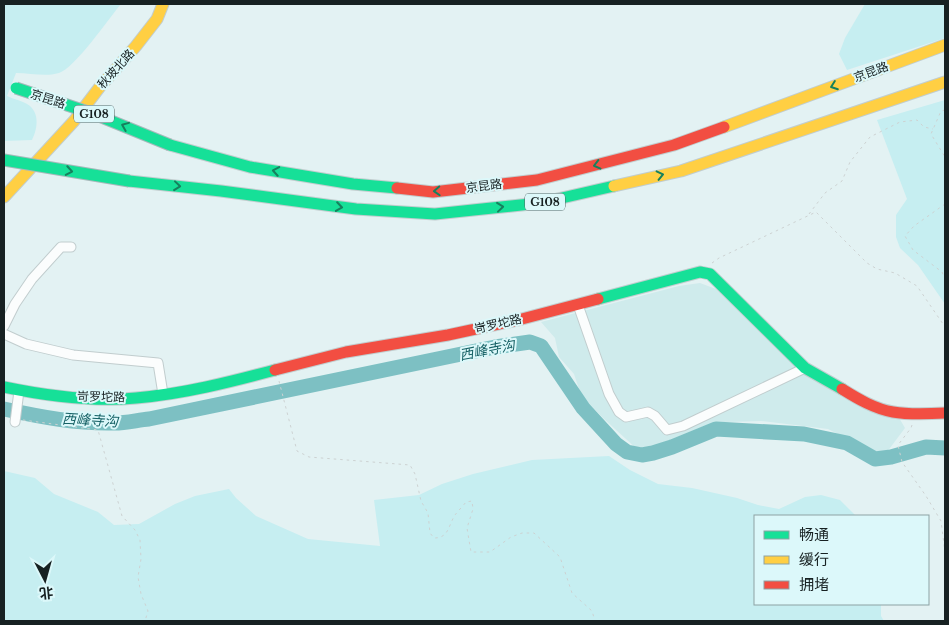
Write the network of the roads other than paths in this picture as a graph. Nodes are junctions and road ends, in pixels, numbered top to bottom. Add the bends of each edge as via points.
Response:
1 (163, 4) edge
2 (945, 45) edge
3 (945, 82) edge
4 (16, 88) dead end
5 (4, 160) edge
6 (4, 197) edge
7 (71, 247) dead end
8 (578, 305) junction
9 (4, 326) edge
10 (4, 334) edge
11 (806, 368) junction
12 (4, 387) edge
13 (19, 390) junction
14 (163, 394) junction
15 (945, 413) edge
16 (16, 419) road end

1 - 6 main road, 秋坡北路 via 157,19 136,46 74,121
2 -> 4 main road, 京昆路 / G108, bridge via 674,145 537,180 433,192 353,184 250,167 170,144
5 -> 3 main road, 京昆路 / G108, bridge via 129,181 356,209 435,214 540,203 681,171
7 - 9 street via 62,247 32,279
8 - 11 main road, 岢罗坨路 via 700,272 710,274
8 - 11 street via 619,412 626,417 648,412 667,430 683,426
8 - 14 main road, 岢罗坨路 via 448,335 329,356 222,384
10 - 14 street via 26,344 73,355 158,363
11 - 15 main road via 864,402 892,412
12 - 13 main road, 岢罗坨路
13 - 14 main road, 岢罗坨路 via 109,399
13 - 16 street

